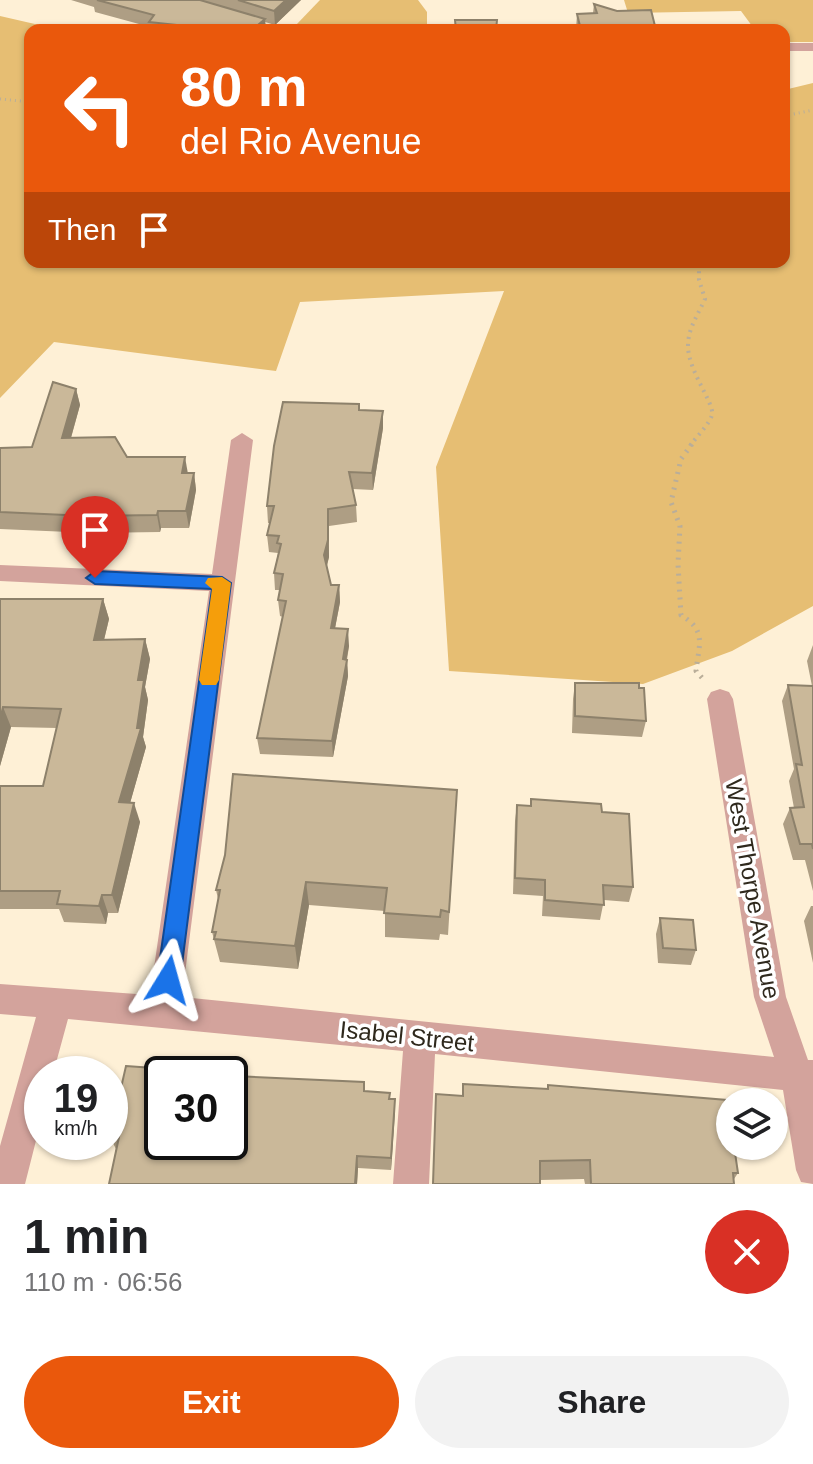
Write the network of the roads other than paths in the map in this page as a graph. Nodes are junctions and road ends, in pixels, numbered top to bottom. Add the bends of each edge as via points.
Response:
1 (174, 0) edge
2 (254, 24) edge
3 (790, 47) edge
4 (813, 47) edge
5 (242, 440) dead end
6 (0, 573) edge
7 (222, 583) junction
8 (720, 699) road end
9 (0, 999) edge
10 (56, 1003) junction
11 (164, 1011) junction
12 (420, 1038) junction
13 (805, 1077) edge
14 (813, 1170) edge
15 (7, 1184) edge
16 (411, 1184) edge

1 - 2 street
3 - 4 street
5 - 7 street
6 - 7 street
7 - 11 street
8 - 13 street, West Thorpe Avenue via 770,997
9 - 10 street, Isabel Street
10 - 11 street, Isabel Street
10 - 15 street
11 - 12 street, Isabel Street
12 - 13 street, Isabel Street
12 - 16 street
13 - 14 street, West Thorpe Avenue

